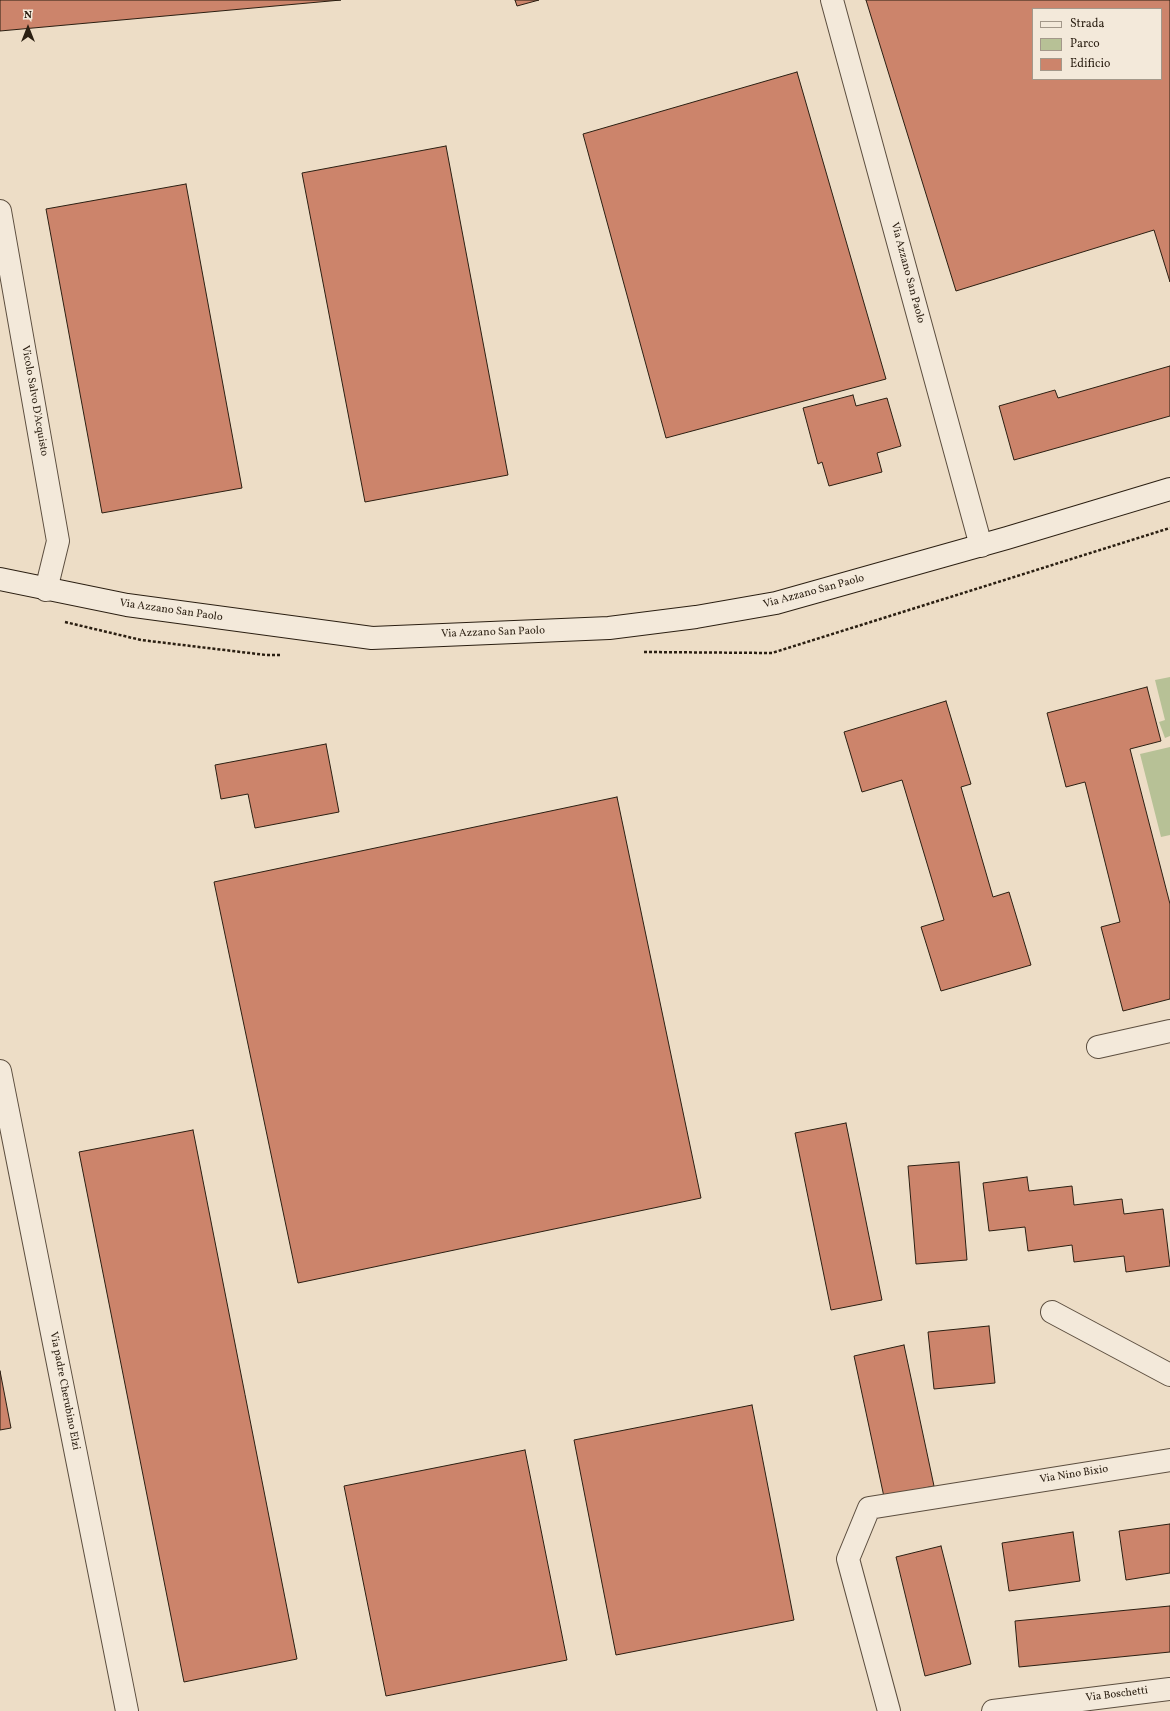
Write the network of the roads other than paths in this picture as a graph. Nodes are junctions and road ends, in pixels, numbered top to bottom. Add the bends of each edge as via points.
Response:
1 (832, 0) edge
2 (0, 211) edge
3 (1170, 489) edge
4 (981, 546) junction
5 (0, 579) edge
6 (46, 590) junction
7 (1170, 1031) edge
8 (1098, 1047) dead end
9 (0, 1071) edge
10 (1052, 1312) dead end
11 (1170, 1375) edge
12 (1170, 1460) edge
13 (1170, 1689) edge
14 (127, 1711) edge
15 (889, 1711) edge
16 (993, 1711) edge

1 - 4 street, Via Azzano San Paolo
2 - 6 street, Vicolo Salvo D'Acquisto via 58,541
3 - 4 street, Via Azzano San Paolo
4 - 6 street, Via Azzano San Paolo via 776,603 696,617 609,628 372,638 127,605
5 - 6 street, Via Azzano San Paolo
7 - 8 street
9 - 14 street, Via padre Cherubino Elzi
10 - 11 street
12 - 15 street, Via Nino Bixio via 869,1508 848,1559
13 - 16 street, Via Boschetti

